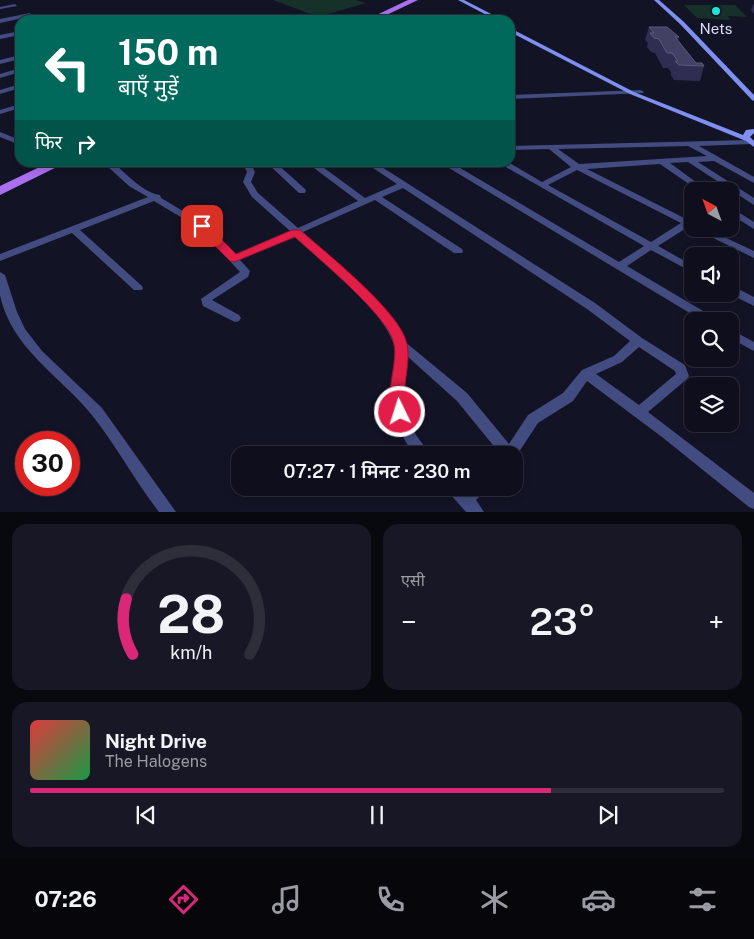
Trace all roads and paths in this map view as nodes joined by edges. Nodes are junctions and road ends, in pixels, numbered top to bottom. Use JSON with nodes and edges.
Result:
{"nodes":[{"id":1,"x":403,"y":0,"type":"edge"},
{"id":2,"x":414,"y":0,"type":"edge"},
{"id":3,"x":452,"y":0,"type":"edge"},
{"id":4,"x":460,"y":0,"type":"edge"},
{"id":5,"x":656,"y":0,"type":"edge"},
{"id":6,"x":664,"y":0,"type":"edge"},
{"id":7,"x":14,"y":5,"type":"dead end"},
{"id":8,"x":0,"y":8,"type":"edge"},
{"id":9,"x":372,"y":15,"type":"edge"},
{"id":10,"x":381,"y":15,"type":"edge"},
{"id":11,"x":481,"y":15,"type":"edge"},
{"id":12,"x":490,"y":15,"type":"edge"},
{"id":13,"x":15,"y":18,"type":"edge"},
{"id":14,"x":0,"y":21,"type":"edge"},
{"id":15,"x":515,"y":28,"type":"edge"},
{"id":16,"x":15,"y":33,"type":"edge"},
{"id":17,"x":515,"y":33,"type":"edge"},
{"id":18,"x":0,"y":37,"type":"edge"},
{"id":19,"x":15,"y":58,"type":"edge"},
{"id":20,"x":0,"y":62,"type":"edge"},
{"id":21,"x":15,"y":72,"type":"edge"},
{"id":22,"x":0,"y":76,"type":"edge"},
{"id":23,"x":15,"y":88,"type":"edge"},
{"id":24,"x":754,"y":89,"type":"edge"},
{"id":25,"x":0,"y":92,"type":"edge"},
{"id":26,"x":641,"y":92,"type":"junction"},
{"id":27,"x":632,"y":93,"type":"junction"},
{"id":28,"x":515,"y":97,"type":"edge"},
{"id":29,"x":652,"y":99,"type":"junction"},
{"id":30,"x":754,"y":99,"type":"edge"},
{"id":31,"x":15,"y":108,"type":"edge"},
{"id":32,"x":0,"y":112,"type":"edge"},
{"id":33,"x":754,"y":131,"type":"edge"},
{"id":34,"x":0,"y":134,"type":"edge"},
{"id":35,"x":15,"y":141,"type":"edge"},
{"id":36,"x":688,"y":142,"type":"junction"},
{"id":37,"x":750,"y":142,"type":"edge"},
{"id":38,"x":549,"y":146,"type":"junction"},
{"id":39,"x":515,"y":148,"type":"edge"},
{"id":40,"x":717,"y":158,"type":"junction"},
{"id":41,"x":690,"y":160,"type":"junction"},
{"id":42,"x":662,"y":162,"type":"junction"},
{"id":43,"x":47,"y":167,"type":"edge"},
{"id":44,"x":49,"y":167,"type":"edge"},
{"id":45,"x":113,"y":167,"type":"edge"},
{"id":46,"x":248,"y":167,"type":"edge"},
{"id":47,"x":276,"y":167,"type":"edge"},
{"id":48,"x":317,"y":167,"type":"edge"},
{"id":49,"x":376,"y":167,"type":"edge"},
{"id":50,"x":451,"y":167,"type":"edge"},
{"id":51,"x":510,"y":167,"type":"edge"},
{"id":52,"x":577,"y":167,"type":"junction"},
{"id":53,"x":754,"y":180,"type":"edge"},
{"id":54,"x":691,"y":182,"type":"edge"},
{"id":55,"x":403,"y":185,"type":"junction"},
{"id":56,"x":542,"y":185,"type":"junction"},
{"id":57,"x":0,"y":186,"type":"edge"},
{"id":58,"x":0,"y":191,"type":"edge"},
{"id":59,"x":302,"y":191,"type":"dead end"},
{"id":60,"x":157,"y":197,"type":"junction"},
{"id":61,"x":376,"y":198,"type":"junction"},
{"id":62,"x":365,"y":202,"type":"junction"},
{"id":63,"x":754,"y":202,"type":"edge"},
{"id":64,"x":739,"y":216,"type":"edge"},
{"id":65,"x":684,"y":221,"type":"edge"},
{"id":66,"x":754,"y":226,"type":"edge"},
{"id":67,"x":684,"y":227,"type":"edge"},
{"id":68,"x":74,"y":229,"type":"junction"},
{"id":69,"x":296,"y":232,"type":"junction"},
{"id":70,"x":719,"y":238,"type":"edge"},
{"id":71,"x":652,"y":246,"type":"junction"},
{"id":72,"x":458,"y":251,"type":"dead end"},
{"id":73,"x":754,"y":255,"type":"edge"},
{"id":74,"x":0,"y":258,"type":"edge"},
{"id":75,"x":234,"y":259,"type":"junction"},
{"id":76,"x":684,"y":264,"type":"edge"},
{"id":77,"x":619,"y":267,"type":"junction"},
{"id":78,"x":0,"y":275,"type":"edge"},
{"id":79,"x":138,"y":288,"type":"dead end"},
{"id":80,"x":739,"y":294,"type":"edge"},
{"id":81,"x":754,"y":302,"type":"edge"},
{"id":82,"x":696,"y":312,"type":"edge"},
{"id":83,"x":235,"y":318,"type":"dead end"},
{"id":84,"x":739,"y":338,"type":"edge"},
{"id":85,"x":638,"y":341,"type":"junction"},
{"id":86,"x":401,"y":344,"type":"junction"},
{"id":87,"x":754,"y":347,"type":"edge"},
{"id":88,"x":586,"y":373,"type":"junction"},
{"id":89,"x":639,"y":412,"type":"junction"},
{"id":90,"x":417,"y":446,"type":"edge"},
{"id":91,"x":502,"y":446,"type":"edge"},
{"id":92,"x":515,"y":446,"type":"edge"},
{"id":93,"x":462,"y":496,"type":"edge"},
{"id":94,"x":470,"y":496,"type":"edge"},
{"id":95,"x":466,"y":500,"type":"junction"},
{"id":96,"x":754,"y":502,"type":"edge"},
{"id":97,"x":169,"y":512,"type":"edge"},
{"id":98,"x":478,"y":512,"type":"edge"}],
"edges":[{"from":1,"to":9,"type":"main road"},
{"from":2,"to":10,"type":"main road"},
{"from":3,"to":11,"type":"street"},
{"from":4,"to":12,"type":"street"},
{"from":5,"to":30,"type":"street"},
{"from":6,"to":24,"type":"street"},
{"from":7,"to":8,"type":"street"},
{"from":13,"to":14,"type":"street"},
{"from":15,"to":26,"type":"street"},
{"from":16,"to":18,"type":"street"},
{"from":17,"to":27,"type":"street"},
{"from":19,"to":20,"type":"street"},
{"from":21,"to":22,"type":"street"},
{"from":23,"to":25,"type":"street"},
{"from":26,"to":27,"type":"street"},
{"from":26,"to":29,"type":"street"},
{"from":27,"to":28,"type":"street"},
{"from":27,"to":29,"type":"street"},
{"from":29,"to":37,"type":"street"},
{"from":31,"to":32,"type":"street"},
{"from":33,"to":37,"type":"street"},
{"from":34,"to":35,"type":"street"},
{"from":36,"to":37,"type":"street"},
{"from":36,"to":38,"type":"street"},
{"from":36,"to":40,"type":"street"},
{"from":38,"to":39,"type":"street"},
{"from":38,"to":52,"type":"street"},
{"from":40,"to":41,"type":"street"},
{"from":40,"to":53,"type":"street"},
{"from":41,"to":42,"type":"street"},
{"from":41,"to":63,"type":"street"},
{"from":42,"to":52,"type":"street"},
{"from":42,"to":54,"type":"street"},
{"from":43,"to":57,"type":"main road"},
{"from":44,"to":58,"type":"main road"},
{"from":45,"to":60,"type":"street"},
{"from":46,"to":69,"type":"street"},
{"from":47,"to":59,"type":"street"},
{"from":48,"to":62,"type":"street"},
{"from":49,"to":55,"type":"street"},
{"from":50,"to":77,"type":"street"},
{"from":51,"to":56,"type":"street"},
{"from":52,"to":56,"type":"street"},
{"from":52,"to":65,"type":"street"},
{"from":55,"to":61,"type":"street"},
{"from":55,"to":85,"type":"street"},
{"from":56,"to":71,"type":"street"},
{"from":60,"to":68,"type":"street"},
{"from":60,"to":75,"type":"street"},
{"from":61,"to":62,"type":"street"},
{"from":61,"to":72,"type":"street"},
{"from":62,"to":69,"type":"street"},
{"from":64,"to":66,"type":"street"},
{"from":67,"to":71,"type":"street"},
{"from":68,"to":74,"type":"street"},
{"from":68,"to":79,"type":"street"},
{"from":69,"to":75,"type":"street"},
{"from":69,"to":86,"type":"street"},
{"from":70,"to":73,"type":"street"},
{"from":71,"to":76,"type":"street"},
{"from":71,"to":77,"type":"street"},
{"from":75,"to":83,"type":"street"},
{"from":77,"to":82,"type":"street"},
{"from":78,"to":97,"type":"street"},
{"from":80,"to":81,"type":"street"},
{"from":84,"to":87,"type":"street"},
{"from":85,"to":88,"type":"street"},
{"from":85,"to":89,"type":"street"},
{"from":86,"to":90,"type":"street"},
{"from":86,"to":91,"type":"street"},
{"from":88,"to":89,"type":"street"},
{"from":88,"to":92,"type":"street"},
{"from":89,"to":96,"type":"street"},
{"from":93,"to":95,"type":"street"},
{"from":94,"to":95,"type":"street"},
{"from":95,"to":98,"type":"street"}]}
